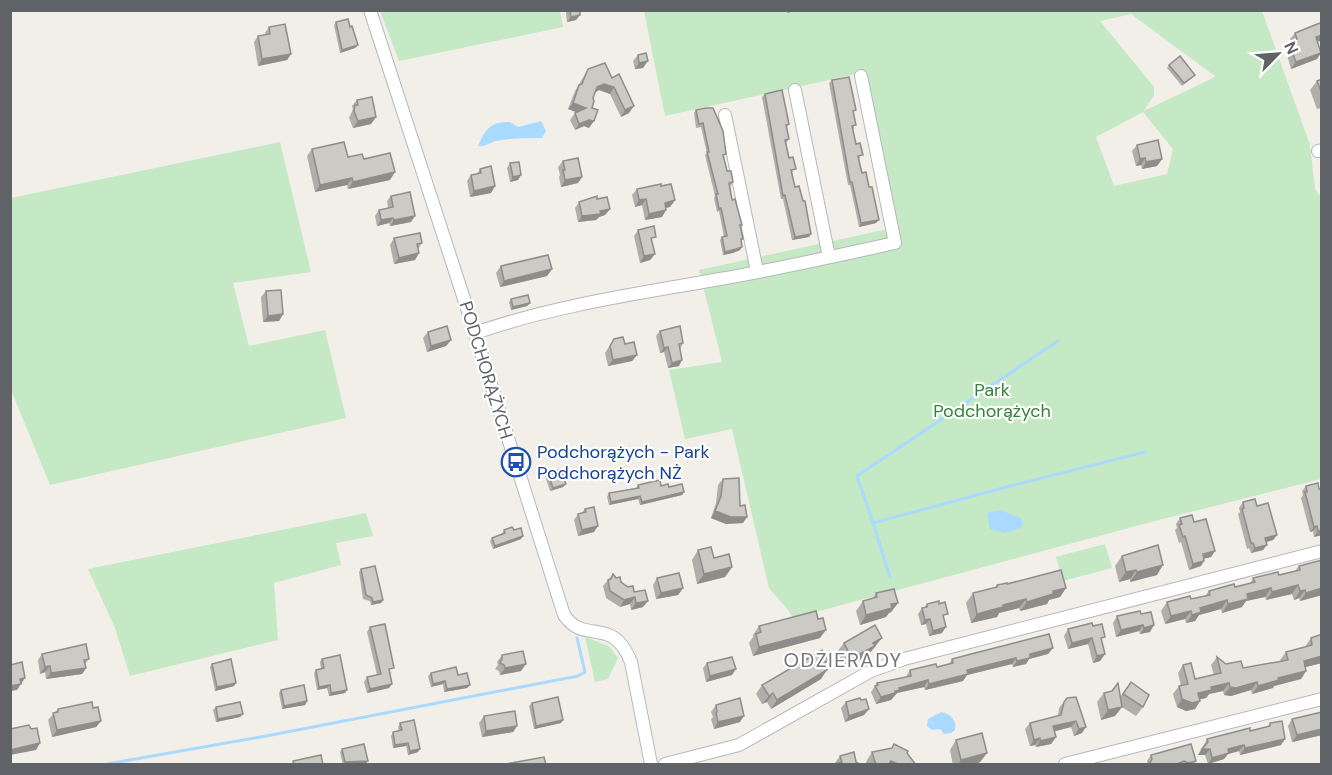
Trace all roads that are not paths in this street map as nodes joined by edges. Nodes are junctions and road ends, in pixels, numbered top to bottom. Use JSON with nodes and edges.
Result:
{"nodes":[{"id":1,"x":370,"y":10,"type":"edge"},
{"id":2,"x":861,"y":76,"type":"dead end"},
{"id":3,"x":795,"y":90,"type":"dead end"},
{"id":4,"x":725,"y":115,"type":"dead end"},
{"id":5,"x":829,"y":257,"type":"junction"},
{"id":6,"x":757,"y":271,"type":"junction"},
{"id":7,"x":475,"y":333,"type":"junction"},
{"id":8,"x":1322,"y":551,"type":"edge"},
{"id":9,"x":1322,"y":699,"type":"edge"},
{"id":10,"x":651,"y":765,"type":"edge"},
{"id":11,"x":665,"y":765,"type":"edge"},
{"id":12,"x":1065,"y":765,"type":"edge"}],
"edges":[{"from":1,"to":7,"type":"street","name":"PODCHORĄŻYCH"},
{"from":2,"to":5,"type":"street"},
{"from":3,"to":5,"type":"street"},
{"from":4,"to":6,"type":"street"},
{"from":5,"to":6,"type":"street"},
{"from":6,"to":7,"type":"street"},
{"from":7,"to":10,"type":"street","name":"PODCHORĄŻYCH"},
{"from":8,"to":11,"type":"street"},
{"from":9,"to":12,"type":"street"}]}
